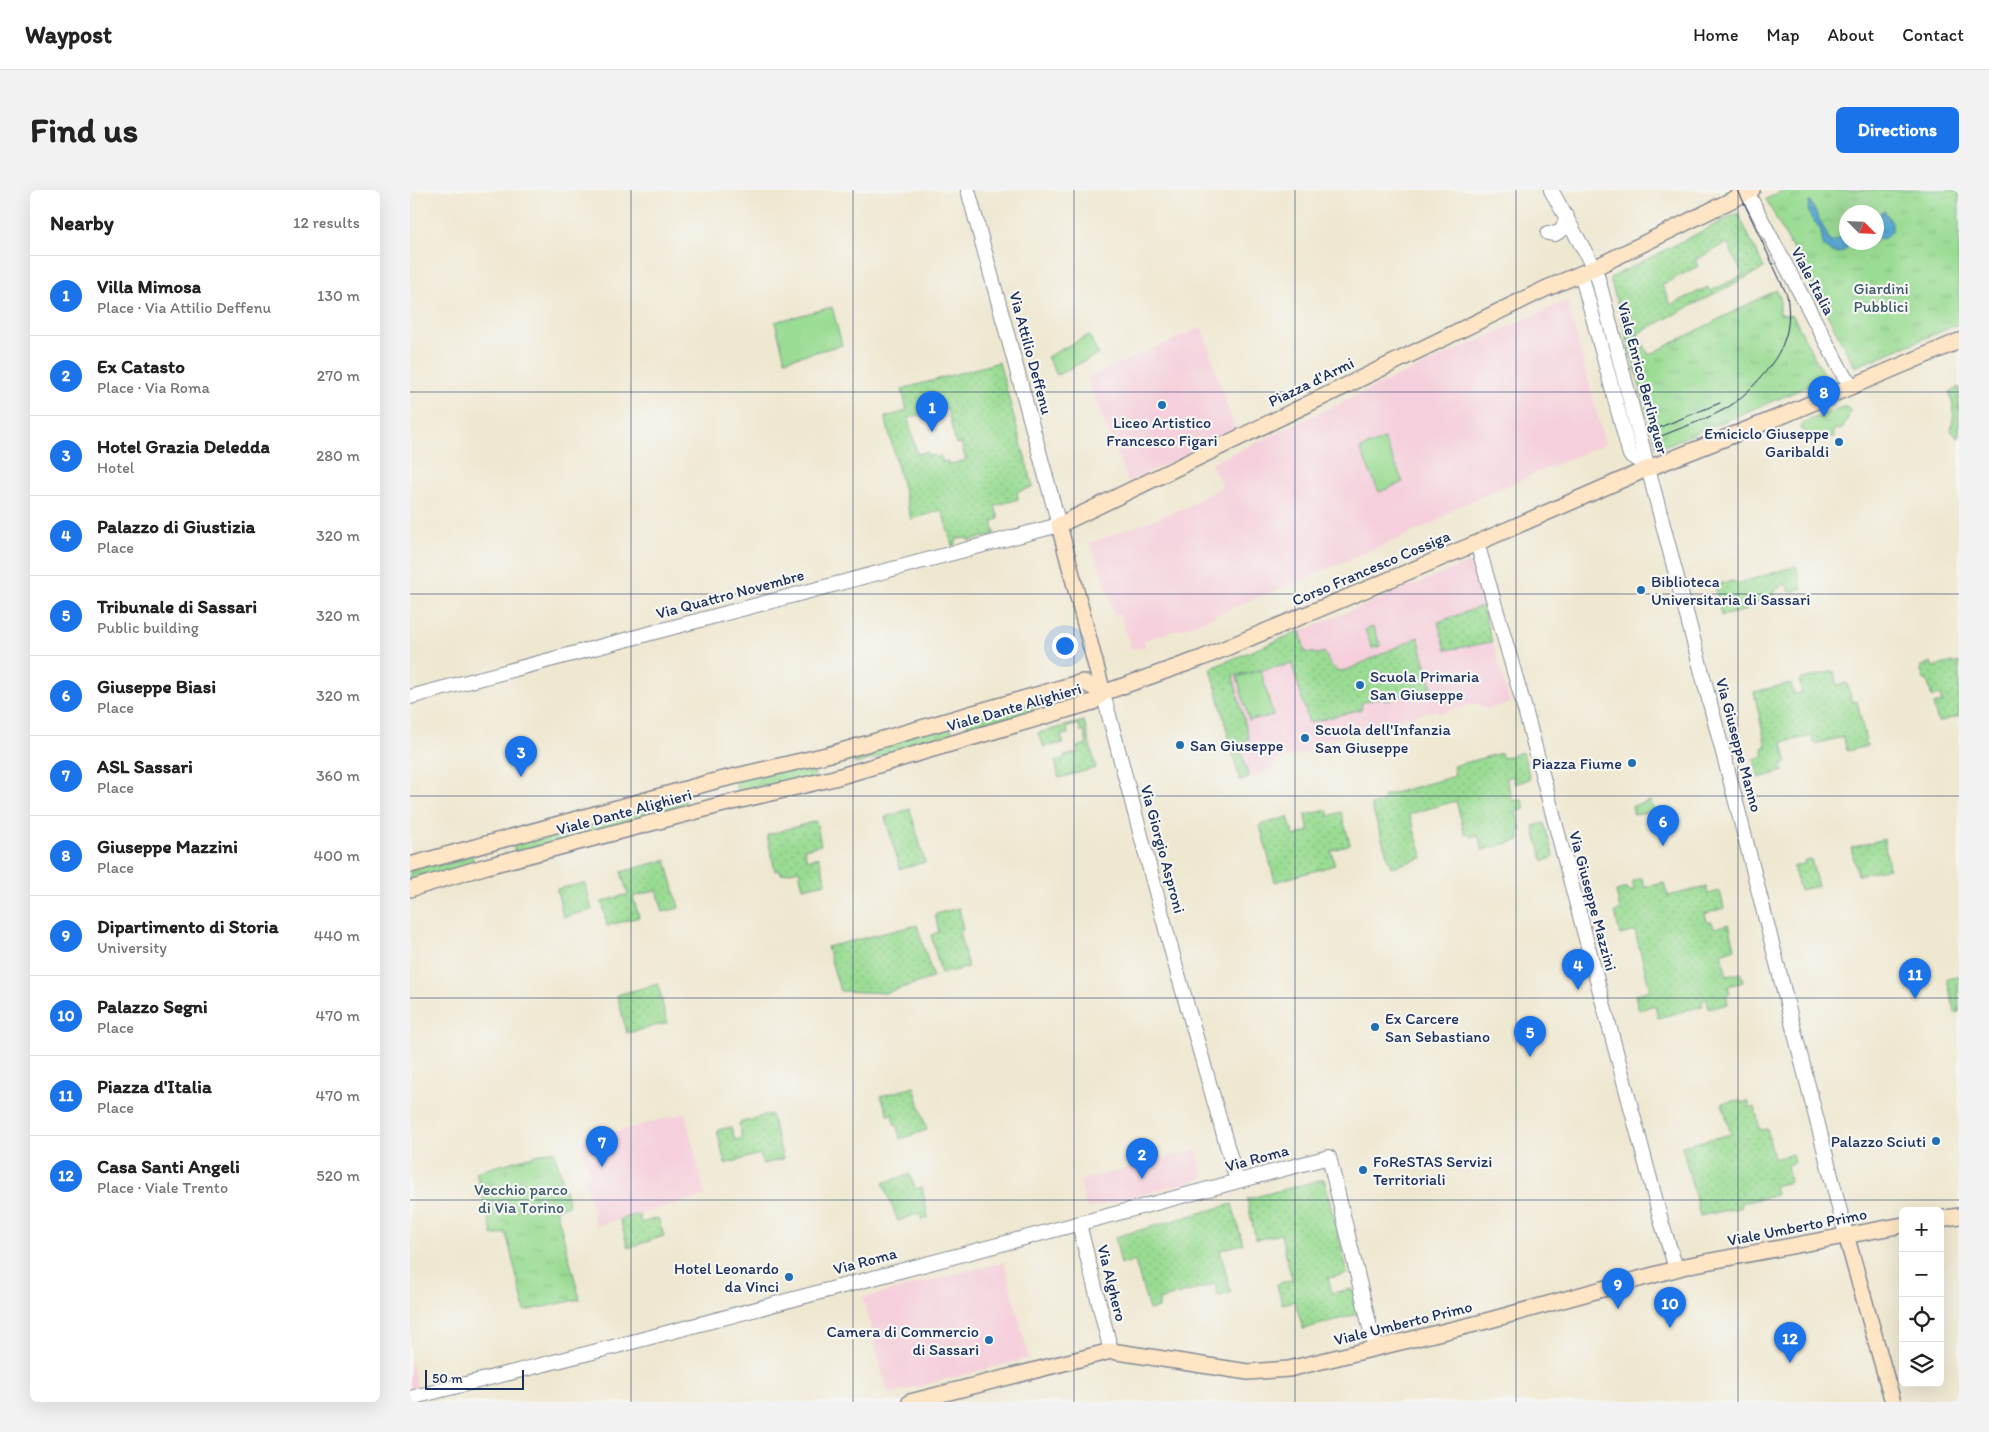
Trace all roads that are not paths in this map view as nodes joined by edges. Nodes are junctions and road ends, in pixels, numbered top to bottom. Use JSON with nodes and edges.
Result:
{"nodes":[{"id":1,"x":968,"y":190,"type":"edge"},
{"id":2,"x":1551,"y":190,"type":"edge"},
{"id":3,"x":1748,"y":191,"type":"edge"},
{"id":4,"x":1567,"y":217,"type":"junction"},
{"id":5,"x":1548,"y":233,"type":"dead end"},
{"id":6,"x":1588,"y":270,"type":"junction"},
{"id":7,"x":1959,"y":341,"type":"edge"},
{"id":8,"x":1854,"y":386,"type":"junction"},
{"id":9,"x":1649,"y":468,"type":"junction"},
{"id":10,"x":1058,"y":525,"type":"junction"},
{"id":11,"x":1477,"y":543,"type":"junction"},
{"id":12,"x":1103,"y":693,"type":"junction"},
{"id":13,"x":410,"y":697,"type":"edge"},
{"id":14,"x":410,"y":865,"type":"edge"},
{"id":15,"x":410,"y":889,"type":"edge"},
{"id":16,"x":1238,"y":1182,"type":"junction"},
{"id":17,"x":1959,"y":1216,"type":"edge"},
{"id":18,"x":1944,"y":1218,"type":"edge"},
{"id":19,"x":1079,"y":1224,"type":"junction"},
{"id":20,"x":1899,"y":1226,"type":"edge"},
{"id":21,"x":1846,"y":1235,"type":"junction"},
{"id":22,"x":1676,"y":1268,"type":"junction"},
{"id":23,"x":1375,"y":1348,"type":"junction"},
{"id":24,"x":1111,"y":1350,"type":"junction"},
{"id":25,"x":410,"y":1398,"type":"edge"},
{"id":26,"x":910,"y":1402,"type":"edge"},
{"id":27,"x":1893,"y":1402,"type":"edge"}],
"edges":[{"from":1,"to":10,"type":"street","name":"Via Attilio Deffenu"},
{"from":2,"to":4,"type":"street","name":"Viale Enrico Berlinguer"},
{"from":3,"to":6,"type":"main road","name":"Piazza d'Armi"},
{"from":3,"to":8,"type":"street","name":"Viale Italia"},
{"from":4,"to":5,"type":"street"},
{"from":4,"to":6,"type":"street","name":"Viale Enrico Berlinguer"},
{"from":6,"to":9,"type":"street","name":"Viale Enrico Berlinguer"},
{"from":6,"to":10,"type":"main road","name":"Piazza d'Armi"},
{"from":7,"to":8,"type":"main road","name":"Corso Francesco Cossiga"},
{"from":8,"to":9,"type":"main road","name":"Corso Francesco Cossiga"},
{"from":9,"to":11,"type":"main road","name":"Corso Francesco Cossiga"},
{"from":9,"to":21,"type":"street","name":"Via Giuseppe Manno"},
{"from":10,"to":12,"type":"main road","name":"Via Giorgio Asproni"},
{"from":10,"to":13,"type":"street","name":"Via Quattro Novembre"},
{"from":11,"to":12,"type":"main road","name":"Corso Francesco Cossiga"},
{"from":11,"to":22,"type":"street","name":"Via Giuseppe Mazzini"},
{"from":12,"to":14,"type":"main road","name":"Viale Dante Alighieri"},
{"from":12,"to":15,"type":"main road","name":"Viale Dante Alighieri"},
{"from":12,"to":16,"type":"street","name":"Via Giorgio Asproni"},
{"from":16,"to":19,"type":"street","name":"Via Roma"},
{"from":16,"to":23,"type":"street","name":"Via Roma"},
{"from":17,"to":18,"type":"main road"},
{"from":19,"to":24,"type":"street","name":"Via Alghero"},
{"from":19,"to":25,"type":"street","name":"Via Roma"},
{"from":20,"to":21,"type":"main road","name":"Viale Umberto Primo"},
{"from":21,"to":22,"type":"main road","name":"Viale Umberto Primo"},
{"from":21,"to":27,"type":"main road"},
{"from":22,"to":23,"type":"main road","name":"Viale Umberto Primo"},
{"from":23,"to":24,"type":"main road","name":"Viale Umberto Primo"},
{"from":24,"to":26,"type":"main road","name":"Viale Umberto Primo"}]}
